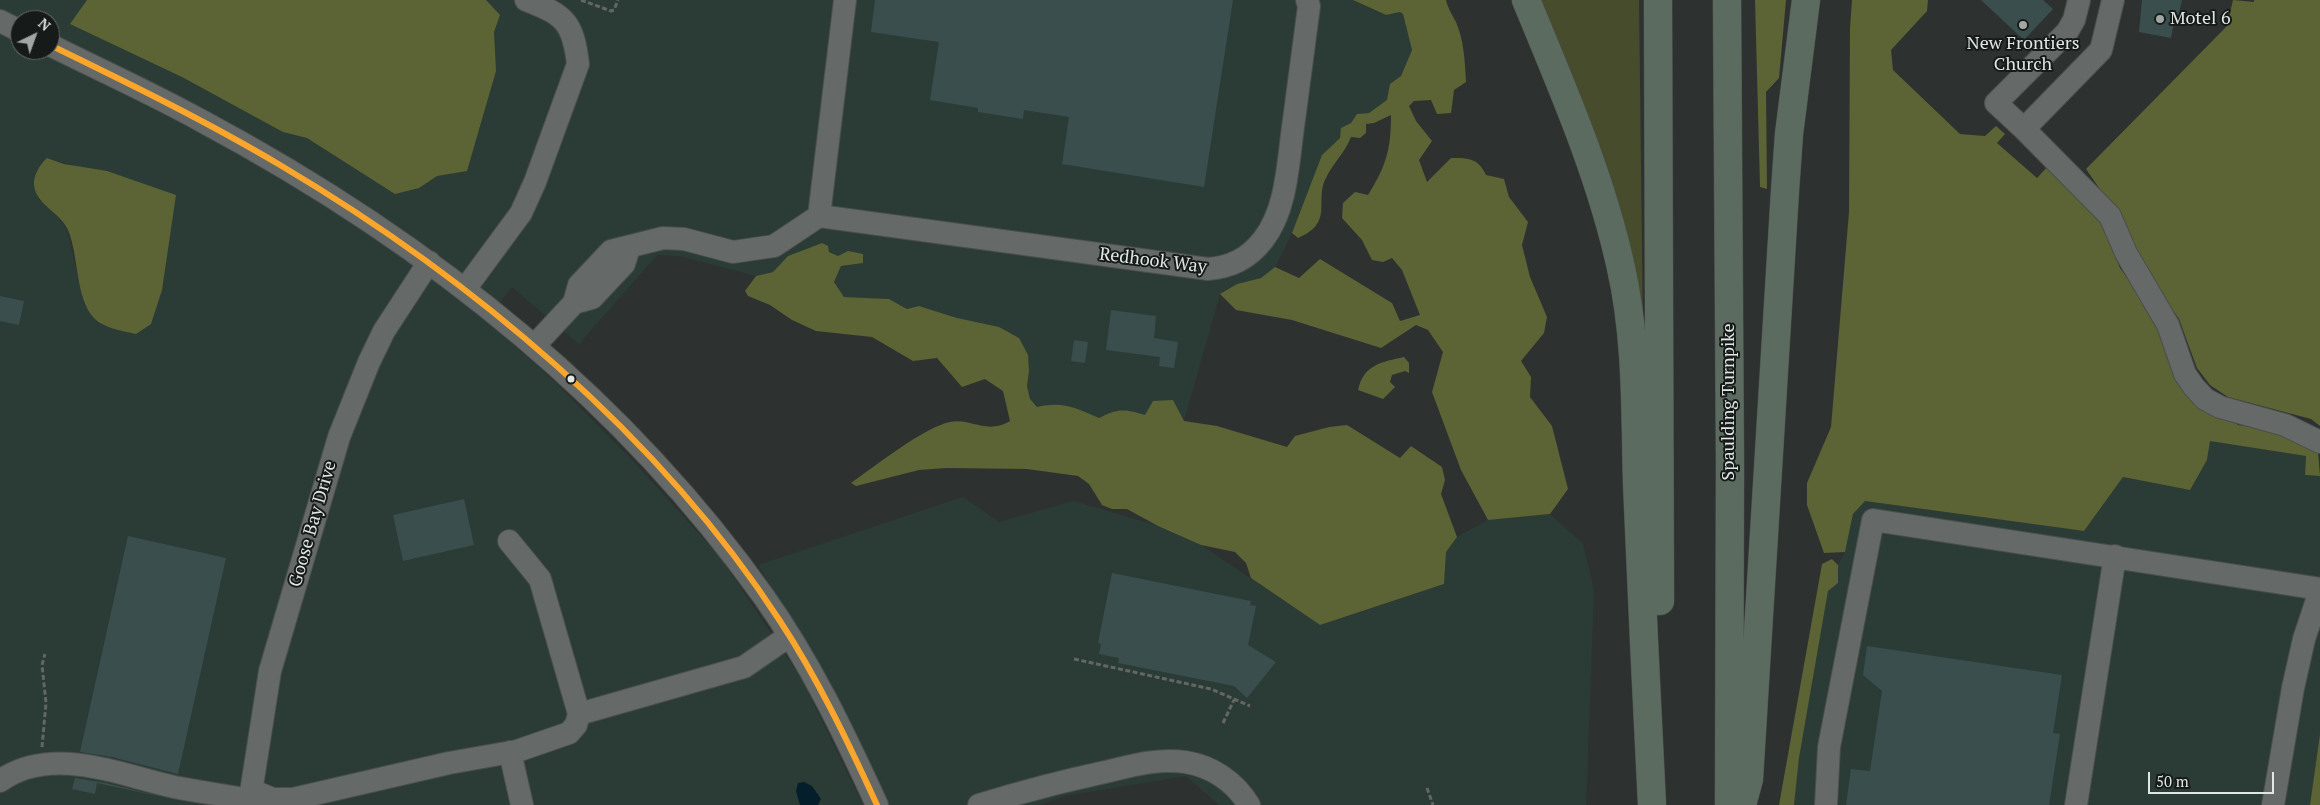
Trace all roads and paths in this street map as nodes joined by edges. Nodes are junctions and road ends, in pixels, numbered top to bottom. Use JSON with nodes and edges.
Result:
{"nodes":[{"id":1,"x":526,"y":0,"type":"edge"},
{"id":2,"x":581,"y":0,"type":"edge"},
{"id":3,"x":618,"y":0,"type":"edge"},
{"id":4,"x":844,"y":0,"type":"edge"},
{"id":5,"x":1307,"y":0,"type":"edge"},
{"id":6,"x":1526,"y":0,"type":"edge"},
{"id":7,"x":1658,"y":0,"type":"edge"},
{"id":8,"x":1726,"y":0,"type":"edge"},
{"id":9,"x":1806,"y":0,"type":"edge"},
{"id":10,"x":2079,"y":0,"type":"edge"},
{"id":11,"x":2113,"y":0,"type":"edge"},
{"id":12,"x":60,"y":50,"type":"edge"},
{"id":13,"x":2024,"y":129,"type":"junction"},
{"id":14,"x":819,"y":216,"type":"junction"},
{"id":15,"x":429,"y":262,"type":"junction"},
{"id":16,"x":465,"y":289,"type":"junction"},
{"id":17,"x":534,"y":346,"type":"junction"},
{"id":18,"x":2320,"y":442,"type":"edge"},
{"id":19,"x":509,"y":541,"type":"dead end"},
{"id":20,"x":2115,"y":556,"type":"junction"},
{"id":21,"x":2320,"y":590,"type":"edge"},
{"id":22,"x":789,"y":636,"type":"junction"},
{"id":23,"x":45,"y":654,"type":"dead end"},
{"id":24,"x":1074,"y":659,"type":"dead end"},
{"id":25,"x":1234,"y":700,"type":"junction"},
{"id":26,"x":1250,"y":706,"type":"dead end"},
{"id":27,"x":579,"y":714,"type":"junction"},
{"id":28,"x":1223,"y":723,"type":"dead end"},
{"id":29,"x":41,"y":752,"type":"dead end"},
{"id":30,"x":510,"y":752,"type":"junction"},
{"id":31,"x":0,"y":781,"type":"edge"},
{"id":32,"x":1427,"y":788,"type":"dead end"},
{"id":33,"x":250,"y":798,"type":"edge"},
{"id":34,"x":522,"y":805,"type":"edge"},
{"id":35,"x":877,"y":805,"type":"edge"},
{"id":36,"x":979,"y":805,"type":"edge"},
{"id":37,"x":1249,"y":805,"type":"edge"},
{"id":38,"x":1433,"y":805,"type":"edge"},
{"id":39,"x":1652,"y":805,"type":"edge"},
{"id":40,"x":1660,"y":805,"type":"edge"},
{"id":41,"x":1729,"y":805,"type":"edge"},
{"id":42,"x":1742,"y":805,"type":"edge"},
{"id":43,"x":1826,"y":805,"type":"edge"},
{"id":44,"x":2076,"y":805,"type":"edge"},
{"id":45,"x":2273,"y":805,"type":"edge"}],
"edges":[{"from":1,"to":16,"type":"street"},
{"from":2,"to":3,"type":"path"},
{"from":4,"to":14,"type":"street"},
{"from":5,"to":14,"type":"street","name":"Redhook Way"},
{"from":6,"to":39,"type":"highway"},
{"from":7,"to":40,"type":"highway"},
{"from":8,"to":41,"type":"highway","name":"Spaulding Turnpike"},
{"from":9,"to":42,"type":"highway"},
{"from":10,"to":13,"type":"street"},
{"from":11,"to":13,"type":"street"},
{"from":12,"to":15,"type":"street"},
{"from":13,"to":18,"type":"street"},
{"from":14,"to":17,"type":"street"},
{"from":15,"to":16,"type":"street"},
{"from":15,"to":33,"type":"street","name":"Goose Bay Drive"},
{"from":16,"to":17,"type":"street"},
{"from":17,"to":22,"type":"street"},
{"from":19,"to":27,"type":"street"},
{"from":20,"to":21,"type":"street"},
{"from":20,"to":43,"type":"street"},
{"from":20,"to":44,"type":"street"},
{"from":21,"to":45,"type":"street"},
{"from":22,"to":27,"type":"street"},
{"from":22,"to":35,"type":"street"},
{"from":23,"to":29,"type":"path"},
{"from":24,"to":25,"type":"path"},
{"from":25,"to":26,"type":"path"},
{"from":25,"to":28,"type":"path"},
{"from":27,"to":30,"type":"street"},
{"from":30,"to":33,"type":"street"},
{"from":30,"to":34,"type":"street"},
{"from":31,"to":33,"type":"street"},
{"from":32,"to":38,"type":"path"},
{"from":36,"to":37,"type":"street"}]}
